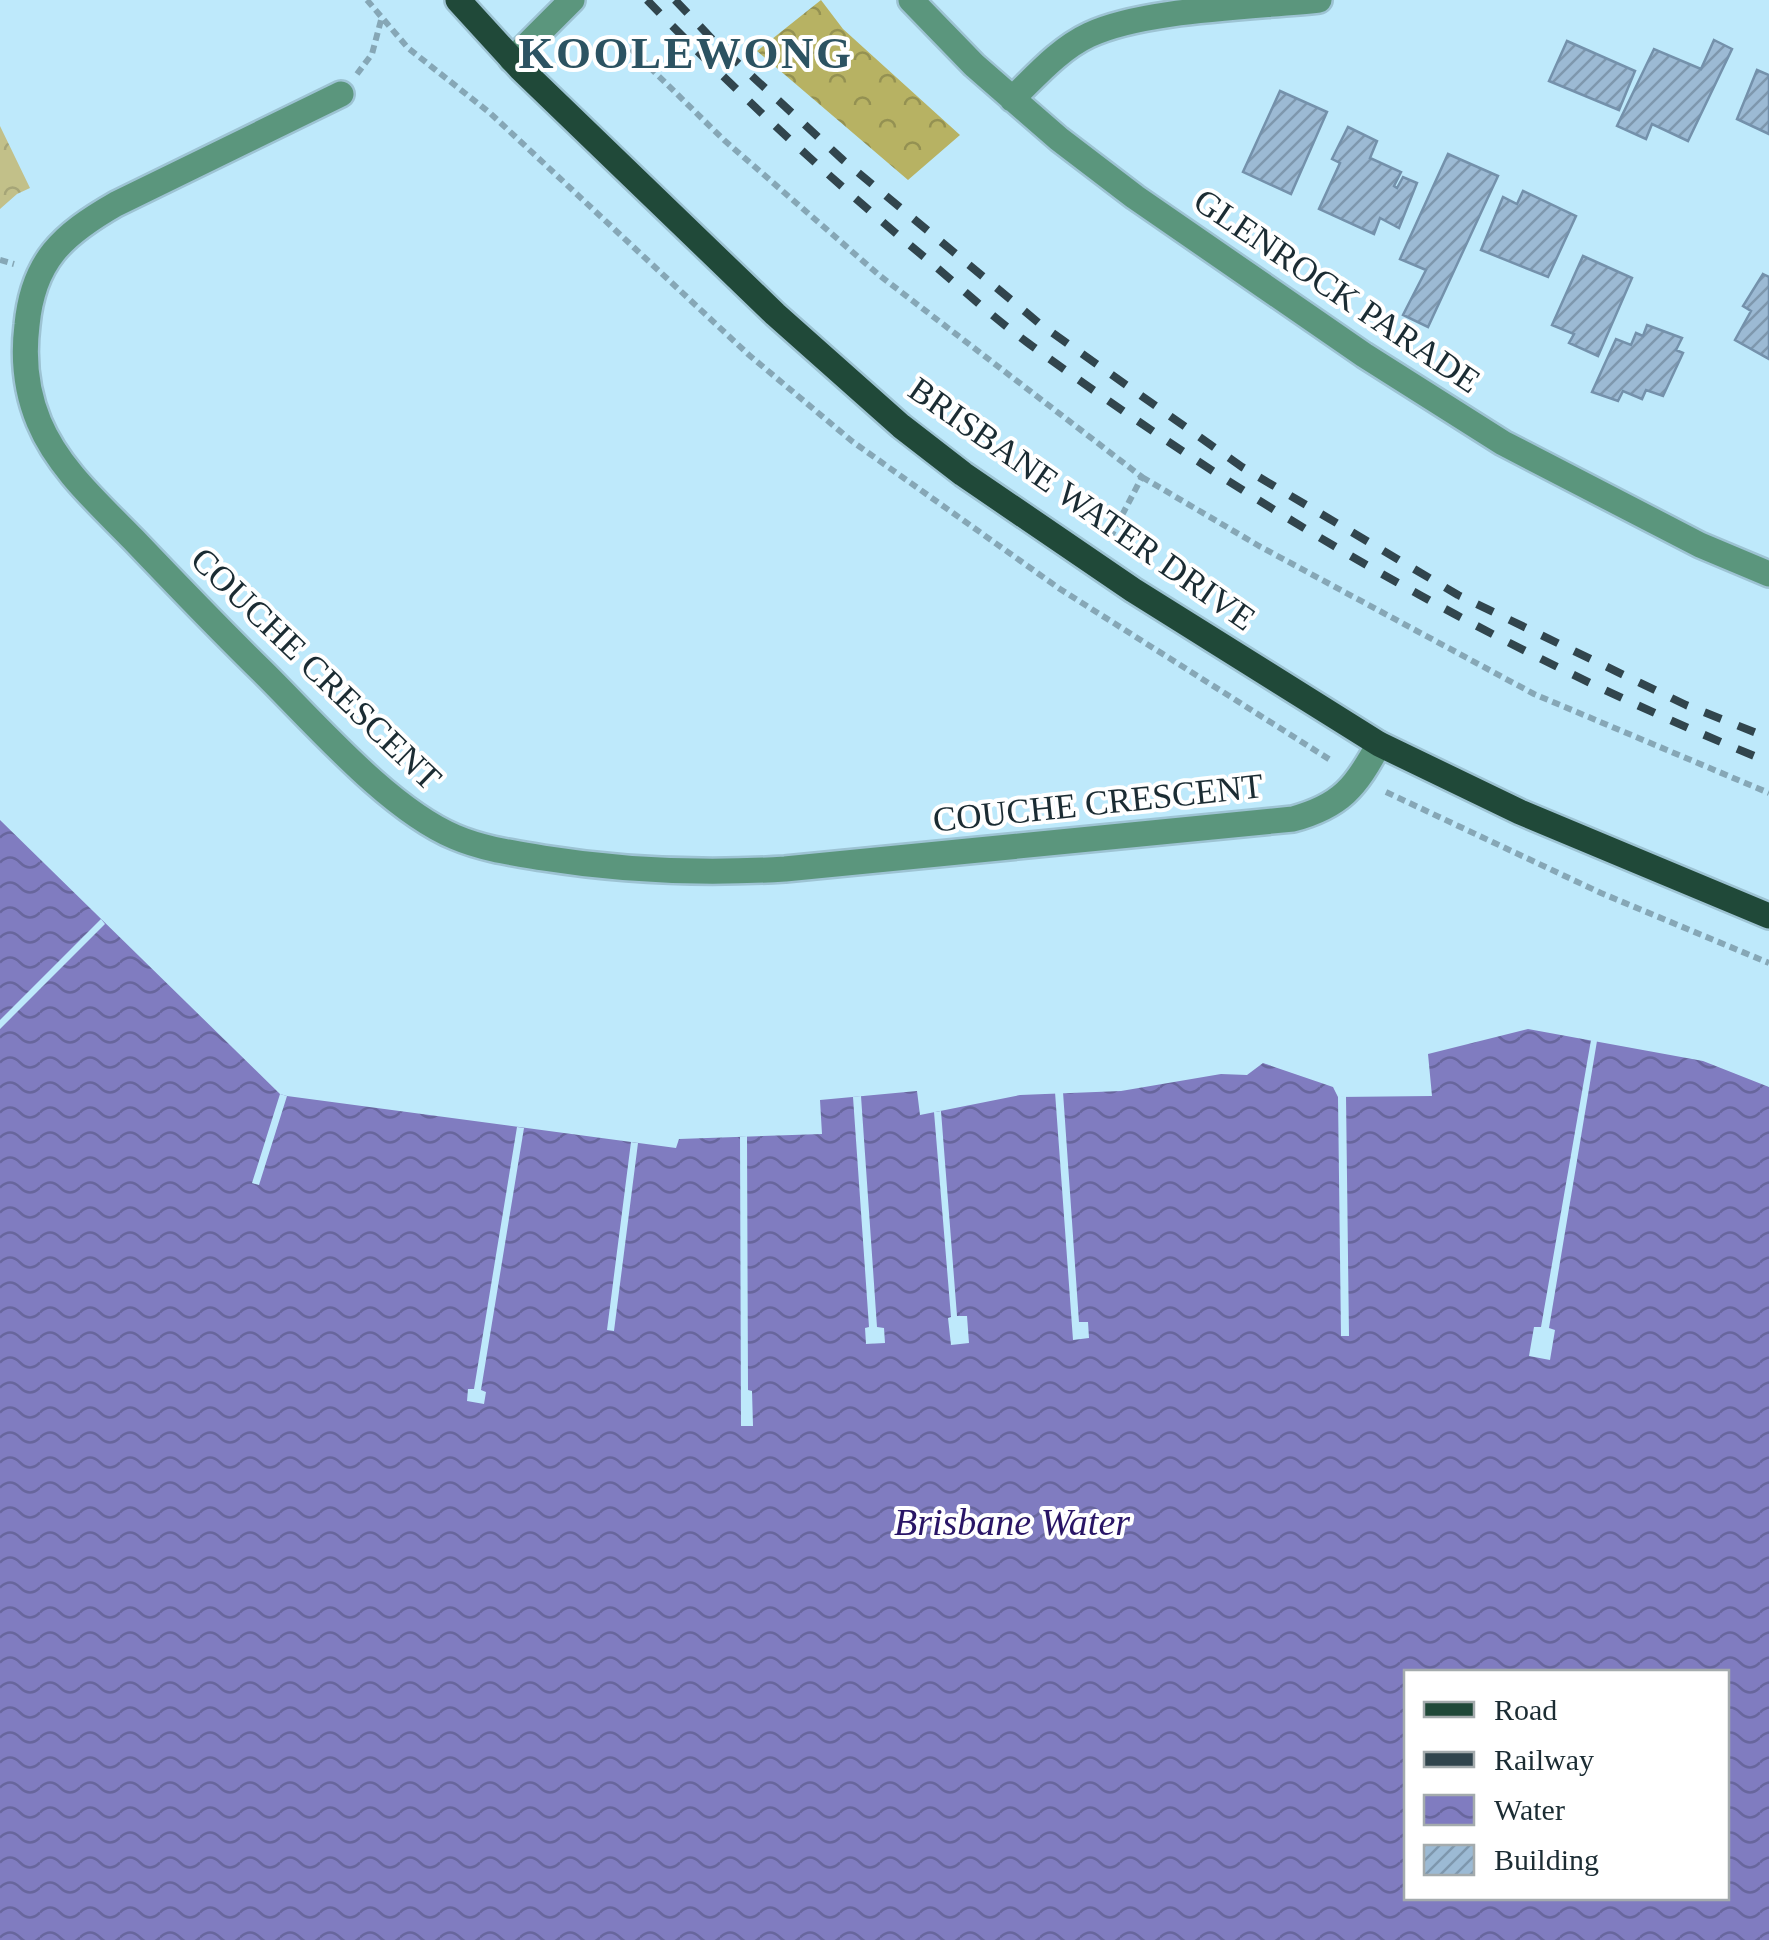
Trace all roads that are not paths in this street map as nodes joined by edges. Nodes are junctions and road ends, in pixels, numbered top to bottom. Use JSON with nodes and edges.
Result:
{"nodes":[{"id":1,"x":458,"y":0,"type":"edge"},
{"id":2,"x":572,"y":0,"type":"edge"},
{"id":3,"x":911,"y":0,"type":"edge"},
{"id":4,"x":1319,"y":0,"type":"edge"},
{"id":5,"x":512,"y":60,"type":"junction"},
{"id":6,"x":341,"y":94,"type":"road end"},
{"id":7,"x":1012,"y":100,"type":"junction"},
{"id":8,"x":1769,"y":574,"type":"edge"},
{"id":9,"x":1379,"y":744,"type":"junction"},
{"id":10,"x":1769,"y":916,"type":"edge"}],
"edges":[{"from":1,"to":5,"type":"main road","name":"BRISBANE WATER DRIVE"},
{"from":2,"to":5,"type":"street"},
{"from":3,"to":7,"type":"street","name":"GLENROCK PARADE"},
{"from":4,"to":7,"type":"street"},
{"from":5,"to":9,"type":"main road","name":"BRISBANE WATER DRIVE"},
{"from":6,"to":9,"type":"street","name":"COUCHE CRESCENT"},
{"from":7,"to":8,"type":"street","name":"GLENROCK PARADE"},
{"from":9,"to":10,"type":"main road","name":"BRISBANE WATER DRIVE"}]}
